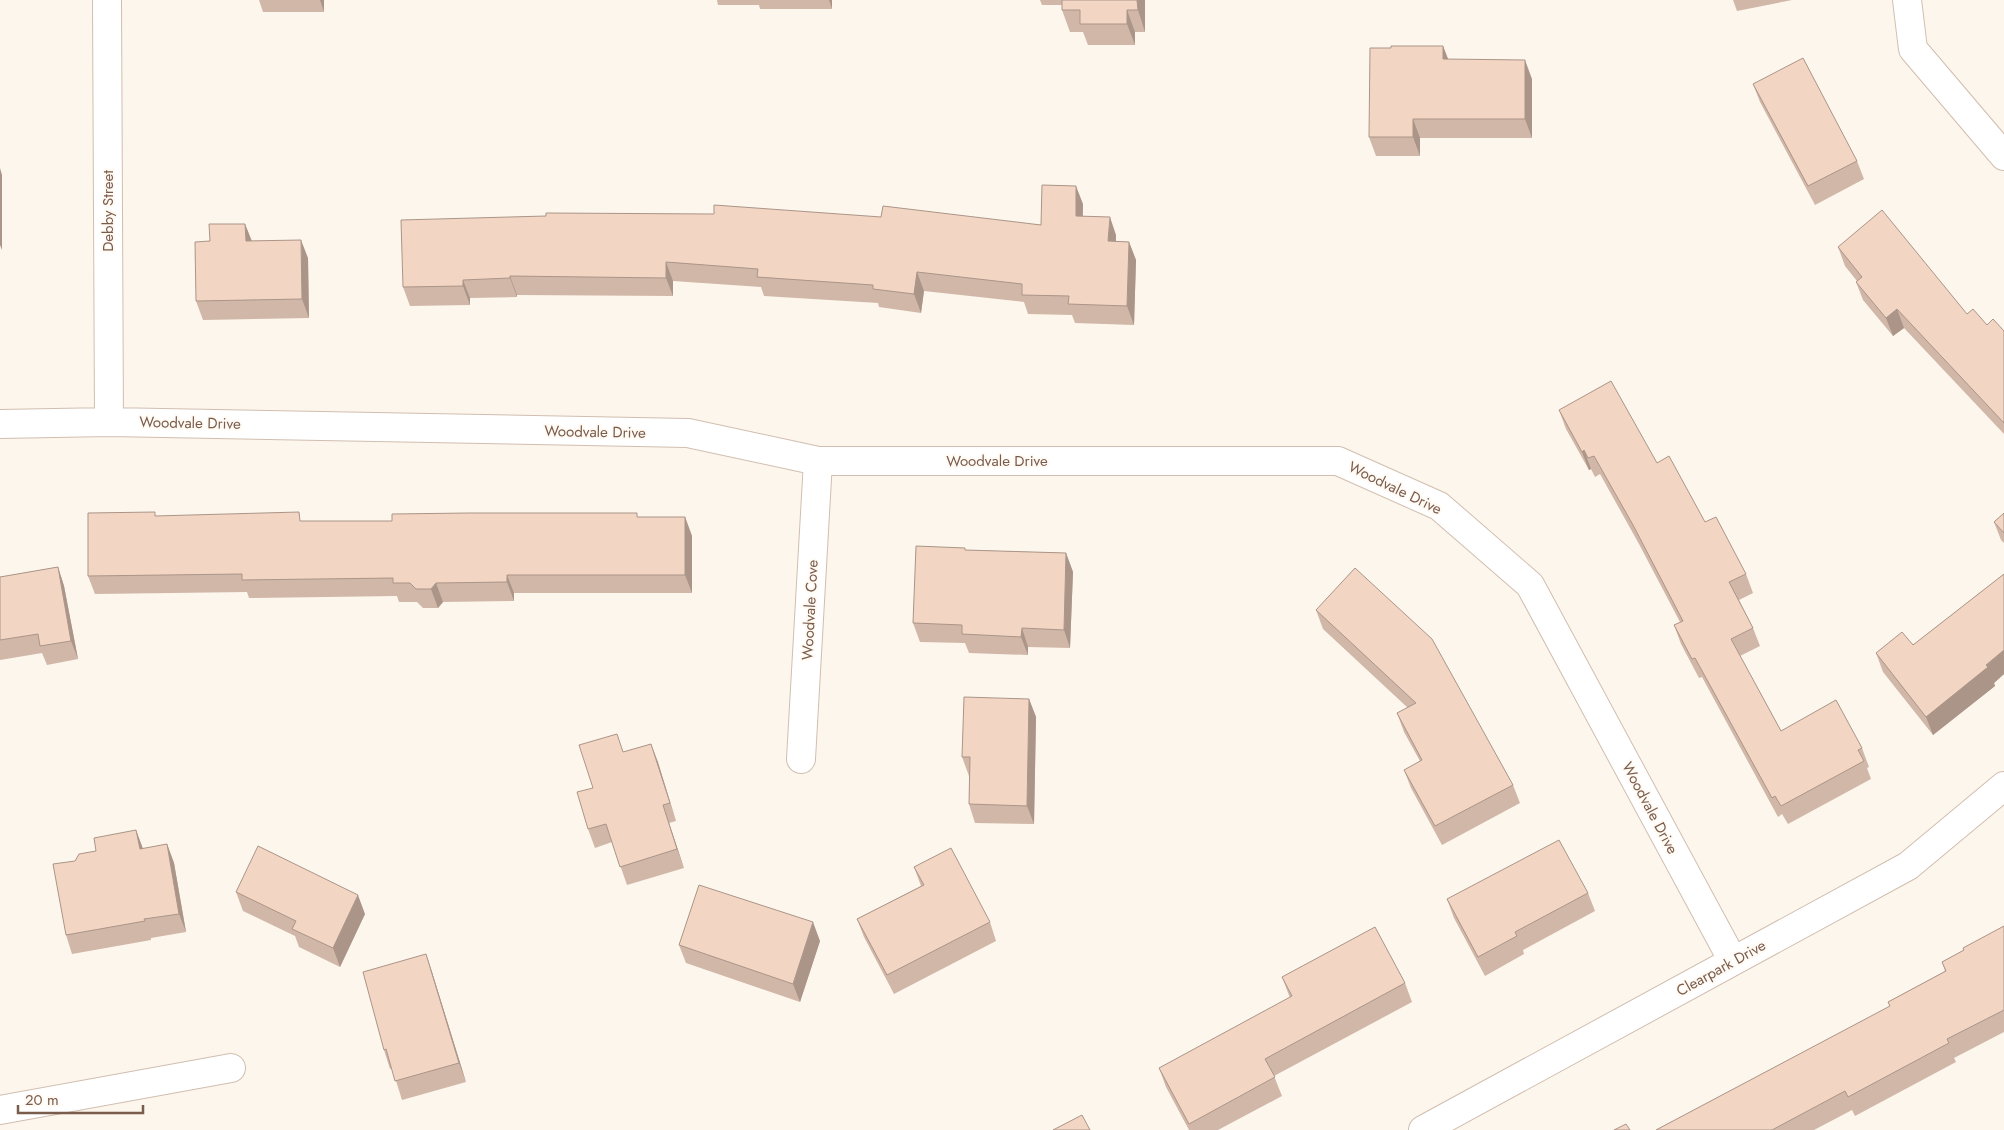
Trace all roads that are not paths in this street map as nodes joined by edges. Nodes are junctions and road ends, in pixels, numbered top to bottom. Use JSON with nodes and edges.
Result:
{"nodes":[{"id":1,"x":107,"y":0,"type":"edge"},
{"id":2,"x":1907,"y":0,"type":"edge"},
{"id":3,"x":2004,"y":156,"type":"edge"},
{"id":4,"x":109,"y":422,"type":"junction"},
{"id":5,"x":0,"y":424,"type":"edge"},
{"id":6,"x":818,"y":461,"type":"junction"},
{"id":7,"x":801,"y":759,"type":"dead end"},
{"id":8,"x":2004,"y":786,"type":"edge"},
{"id":9,"x":1733,"y":961,"type":"junction"},
{"id":10,"x":231,"y":1068,"type":"dead end"},
{"id":11,"x":0,"y":1110,"type":"edge"},
{"id":12,"x":1423,"y":1130,"type":"edge"}],
"edges":[{"from":1,"to":4,"type":"street","name":"Debby Street"},
{"from":2,"to":3,"type":"street"},
{"from":4,"to":5,"type":"street","name":"Woodvale Drive"},
{"from":4,"to":6,"type":"street","name":"Woodvale Drive"},
{"from":6,"to":7,"type":"street","name":"Woodvale Cove"},
{"from":6,"to":9,"type":"street","name":"Woodvale Drive"},
{"from":8,"to":9,"type":"street","name":"Clearpark Drive"},
{"from":9,"to":12,"type":"street","name":"Clearpark Drive"},
{"from":10,"to":11,"type":"street"}]}
